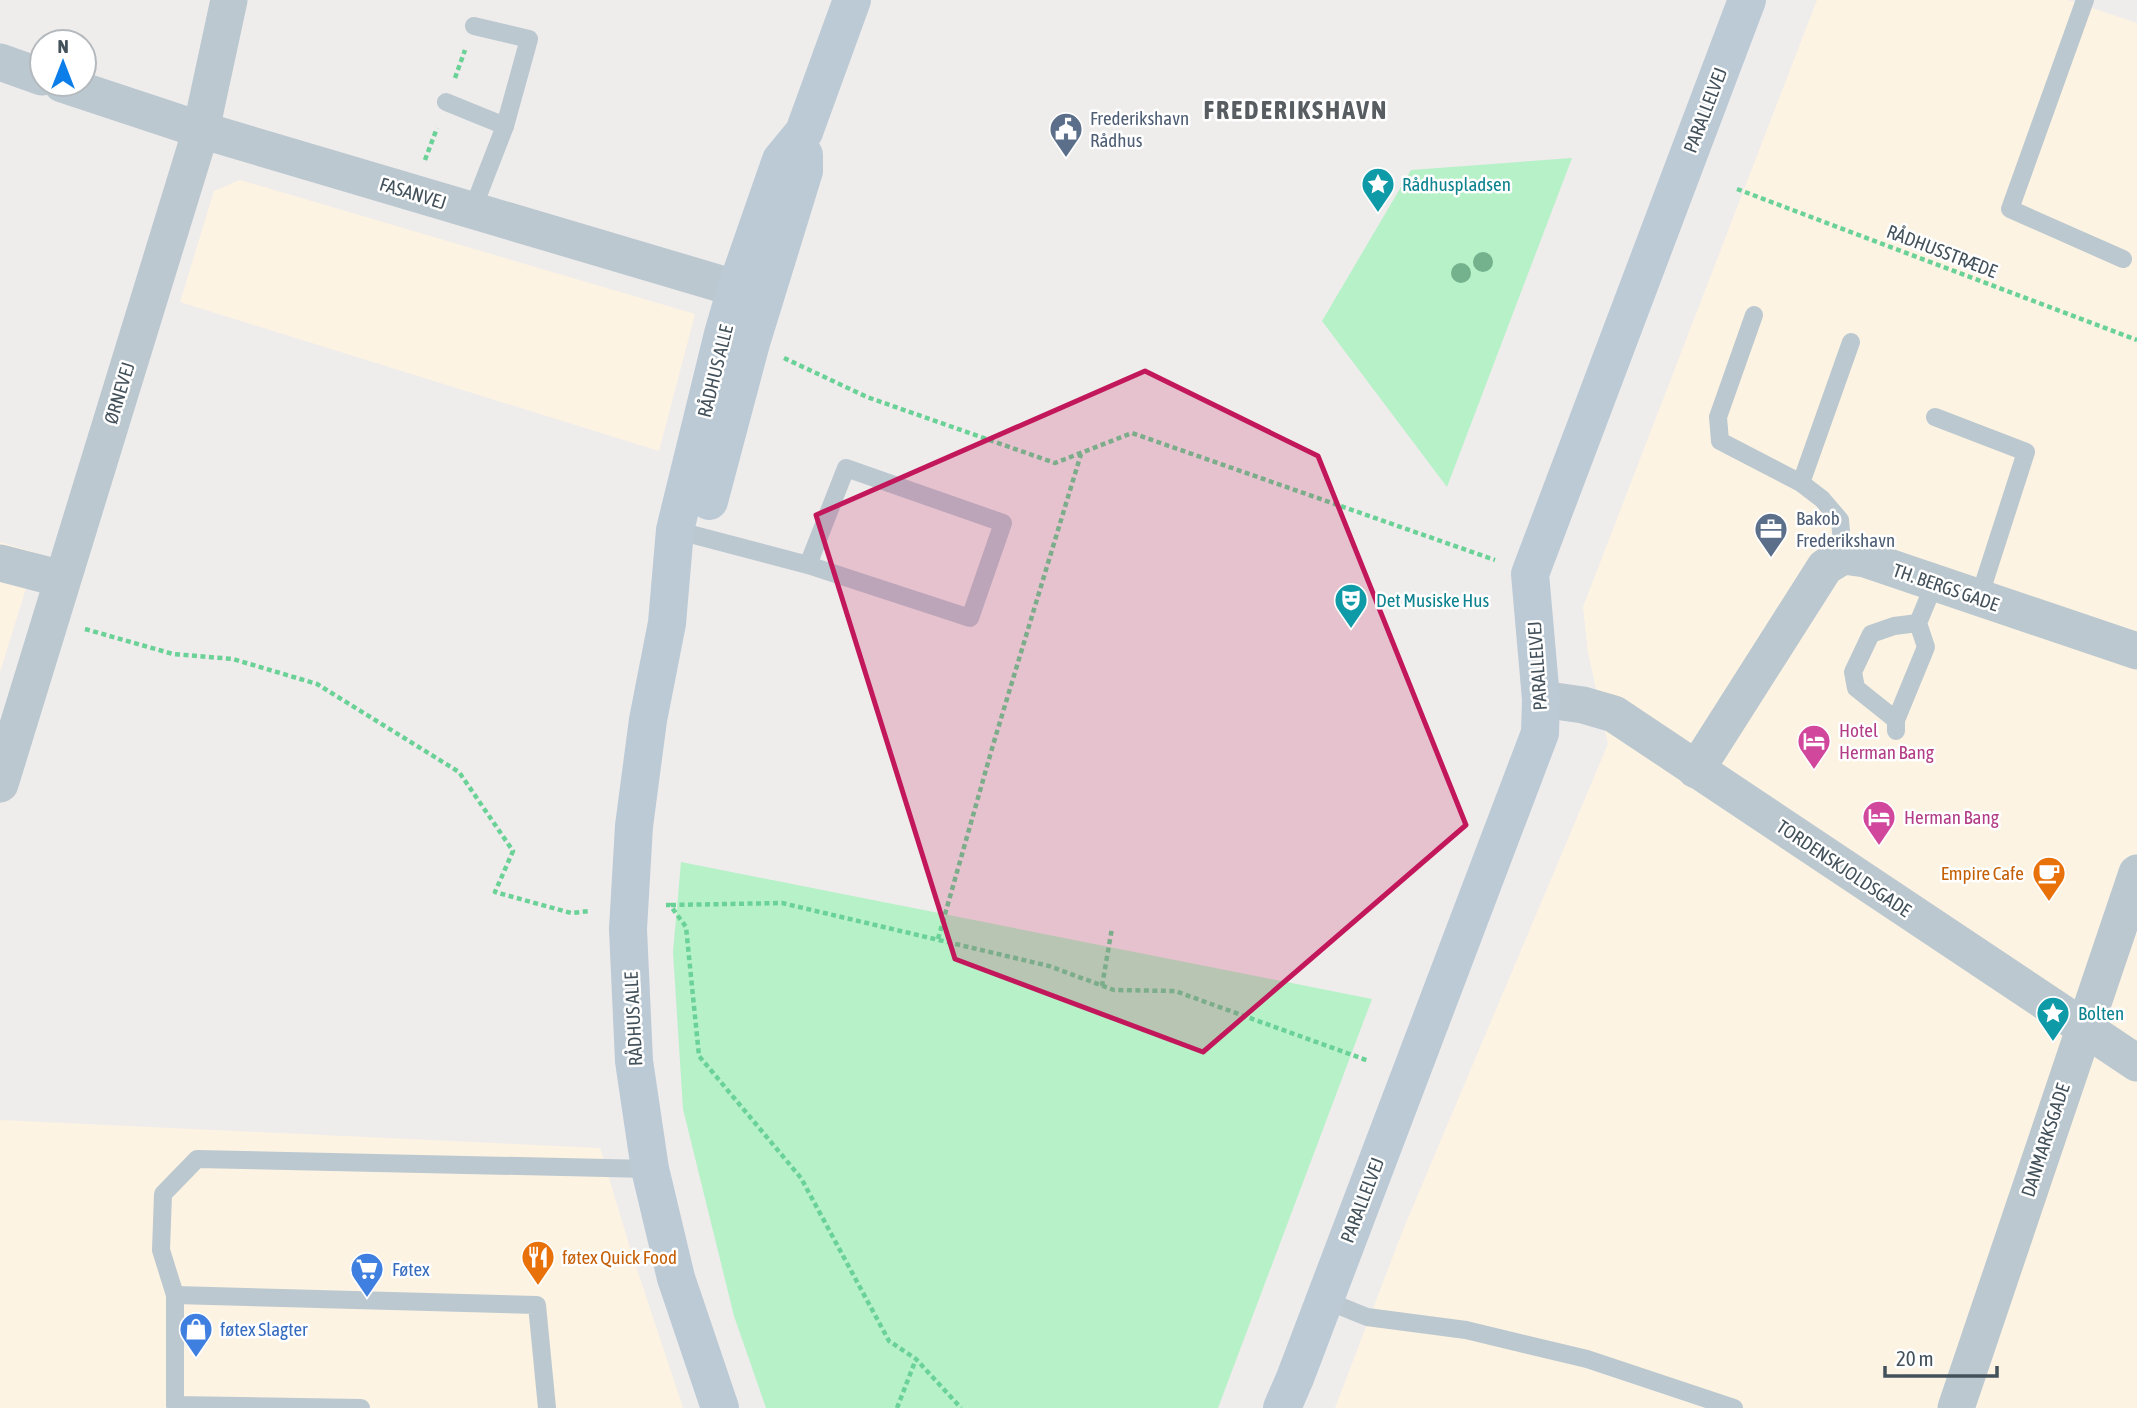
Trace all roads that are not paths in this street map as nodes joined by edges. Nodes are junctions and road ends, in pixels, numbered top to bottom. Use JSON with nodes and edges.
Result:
{"nodes":[{"id":1,"x":229,"y":0,"type":"edge"},
{"id":2,"x":852,"y":0,"type":"edge"},
{"id":3,"x":1746,"y":0,"type":"edge"},
{"id":4,"x":2085,"y":0,"type":"edge"},
{"id":5,"x":474,"y":26,"type":"dead end"},
{"id":6,"x":0,"y":62,"type":"edge"},
{"id":7,"x":28,"y":72,"type":"edge"},
{"id":8,"x":98,"y":96,"type":"edge"},
{"id":9,"x":446,"y":102,"type":"dead end"},
{"id":10,"x":505,"y":125,"type":"junction"},
{"id":11,"x":201,"y":130,"type":"junction"},
{"id":12,"x":472,"y":211,"type":"junction"},
{"id":13,"x":2123,"y":259,"type":"dead end"},
{"id":14,"x":751,"y":293,"type":"junction"},
{"id":15,"x":1754,"y":315,"type":"dead end"},
{"id":16,"x":1851,"y":342,"type":"dead end"},
{"id":17,"x":1935,"y":417,"type":"dead end"},
{"id":18,"x":1801,"y":483,"type":"junction"},
{"id":19,"x":688,"y":533,"type":"junction"},
{"id":20,"x":1843,"y":556,"type":"junction"},
{"id":21,"x":0,"y":563,"type":"edge"},
{"id":22,"x":808,"y":565,"type":"junction"},
{"id":23,"x":62,"y":579,"type":"junction"},
{"id":24,"x":1935,"y":582,"type":"junction"},
{"id":25,"x":1979,"y":598,"type":"junction"},
{"id":26,"x":1918,"y":623,"type":"junction"},
{"id":27,"x":2137,"y":651,"type":"edge"},
{"id":28,"x":1541,"y":699,"type":"junction"},
{"id":29,"x":1696,"y":770,"type":"junction"},
{"id":30,"x":0,"y":784,"type":"edge"},
{"id":31,"x":2137,"y":873,"type":"edge"},
{"id":32,"x":2082,"y":1028,"type":"junction"},
{"id":33,"x":2137,"y":1063,"type":"edge"},
{"id":34,"x":650,"y":1169,"type":"junction"},
{"id":35,"x":175,"y":1295,"type":"junction"},
{"id":36,"x":1325,"y":1300,"type":"junction"},
{"id":37,"x":175,"y":1406,"type":"edge"},
{"id":38,"x":361,"y":1408,"type":"edge"},
{"id":39,"x":547,"y":1408,"type":"edge"},
{"id":40,"x":720,"y":1408,"type":"edge"},
{"id":41,"x":1282,"y":1408,"type":"edge"},
{"id":42,"x":1734,"y":1408,"type":"edge"},
{"id":43,"x":1956,"y":1408,"type":"edge"}],
"edges":[{"from":1,"to":11,"type":"street","name":"ØRNEVEJ"},
{"from":2,"to":14,"type":"street","name":"RÅDHUS ALLE"},
{"from":3,"to":28,"type":"street","name":"PARALLELVEJ"},
{"from":4,"to":13,"type":"lane"},
{"from":5,"to":10,"type":"lane"},
{"from":6,"to":7,"type":"street"},
{"from":8,"to":11,"type":"street","name":"FASANVEJ"},
{"from":9,"to":10,"type":"lane"},
{"from":10,"to":12,"type":"lane"},
{"from":11,"to":12,"type":"street","name":"FASANVEJ"},
{"from":11,"to":23,"type":"street","name":"ØRNEVEJ"},
{"from":12,"to":14,"type":"street","name":"FASANVEJ"},
{"from":14,"to":19,"type":"street","name":"RÅDHUS ALLE"},
{"from":14,"to":19,"type":"street","name":"RÅDHUS ALLE"},
{"from":15,"to":18,"type":"lane"},
{"from":16,"to":18,"type":"lane"},
{"from":17,"to":25,"type":"lane"},
{"from":18,"to":20,"type":"lane"},
{"from":19,"to":22,"type":"lane"},
{"from":19,"to":34,"type":"street","name":"RÅDHUS ALLE"},
{"from":20,"to":24,"type":"street","name":"TH. BERGS GADE"},
{"from":20,"to":29,"type":"street"},
{"from":21,"to":23,"type":"street"},
{"from":22,"to":22,"type":"lane"},
{"from":23,"to":30,"type":"street","name":"ØRNEVEJ"},
{"from":24,"to":25,"type":"street","name":"TH. BERGS GADE"},
{"from":24,"to":26,"type":"lane"},
{"from":25,"to":27,"type":"street","name":"TH. BERGS GADE"},
{"from":26,"to":26,"type":"lane"},
{"from":28,"to":29,"type":"street","name":"TORDENSKJOLDSGADE"},
{"from":28,"to":36,"type":"street","name":"PARALLELVEJ"},
{"from":29,"to":32,"type":"street","name":"TORDENSKJOLDSGADE"},
{"from":31,"to":32,"type":"street","name":"DANMARKSGADE"},
{"from":32,"to":33,"type":"street","name":"TORDENSKJOLDSGADE"},
{"from":32,"to":43,"type":"street","name":"DANMARKSGADE"},
{"from":34,"to":35,"type":"lane"},
{"from":34,"to":40,"type":"street","name":"RÅDHUS ALLE"},
{"from":35,"to":37,"type":"lane"},
{"from":35,"to":39,"type":"lane"},
{"from":36,"to":41,"type":"street","name":"PARALLELVEJ"},
{"from":36,"to":42,"type":"lane"},
{"from":37,"to":38,"type":"lane"}]}
